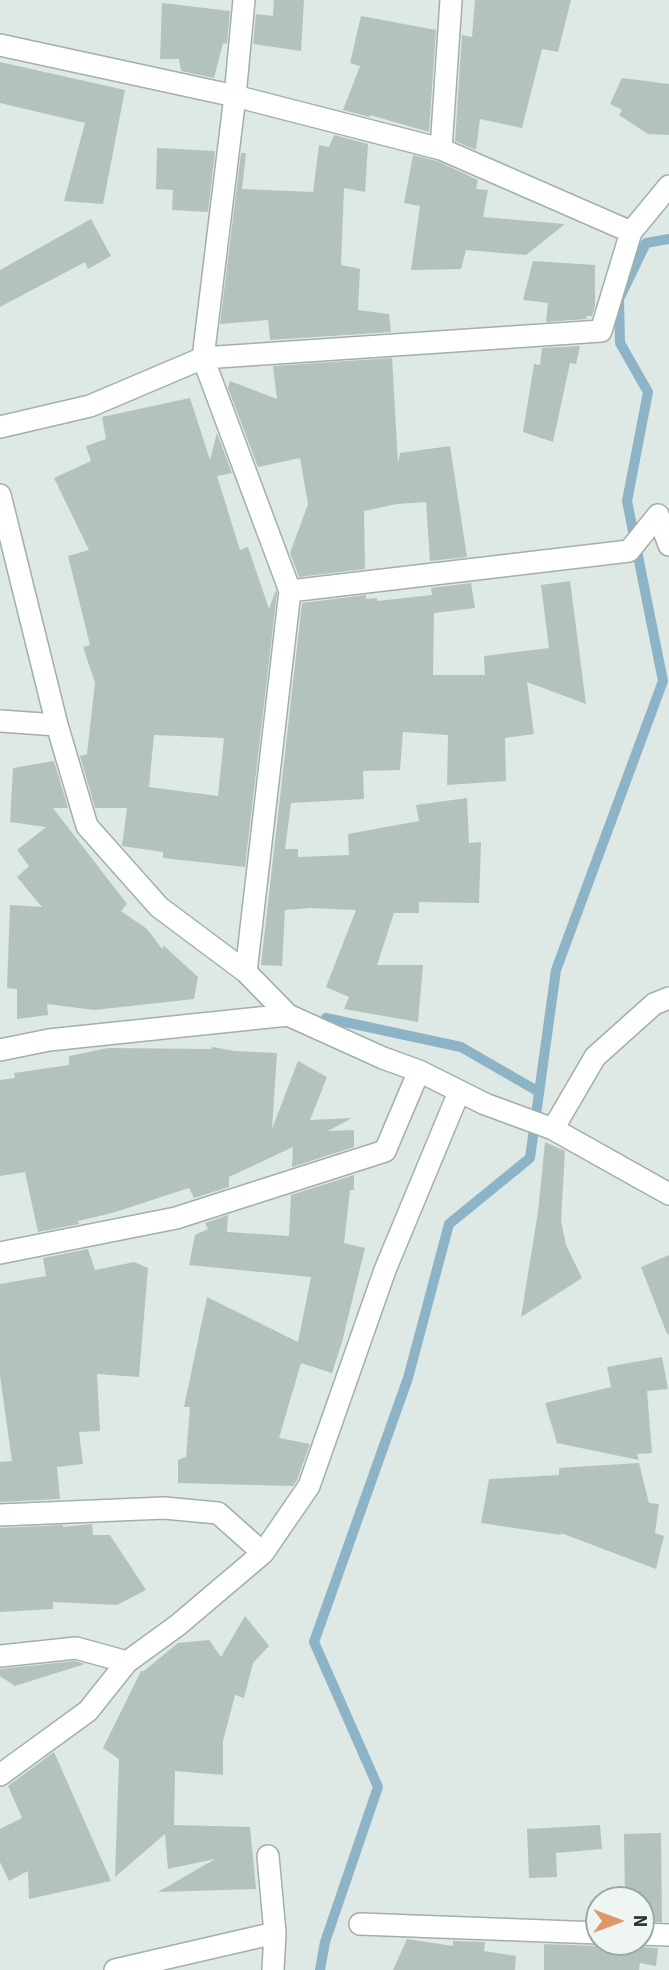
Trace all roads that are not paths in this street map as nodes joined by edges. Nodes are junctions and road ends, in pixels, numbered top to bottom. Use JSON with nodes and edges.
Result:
{"nodes":[{"id":1,"x":244,"y":0,"type":"edge"},
{"id":2,"x":451,"y":0,"type":"edge"},
{"id":3,"x":0,"y":45,"type":"edge"},
{"id":4,"x":235,"y":96,"type":"junction"},
{"id":5,"x":440,"y":149,"type":"junction"},
{"id":6,"x":669,"y":186,"type":"edge"},
{"id":7,"x":631,"y":232,"type":"junction"},
{"id":8,"x":204,"y":358,"type":"junction"},
{"id":9,"x":0,"y":427,"type":"edge"},
{"id":10,"x":0,"y":495,"type":"edge"},
{"id":11,"x":663,"y":514,"type":"edge"},
{"id":12,"x":669,"y":544,"type":"edge"},
{"id":13,"x":290,"y":591,"type":"junction"},
{"id":14,"x":0,"y":721,"type":"edge"},
{"id":15,"x":57,"y":725,"type":"junction"},
{"id":16,"x":246,"y":972,"type":"junction"},
{"id":17,"x":669,"y":998,"type":"edge"},
{"id":18,"x":288,"y":1015,"type":"junction"},
{"id":19,"x":0,"y":1050,"type":"edge"},
{"id":20,"x":419,"y":1070,"type":"junction"},
{"id":21,"x":459,"y":1091,"type":"junction"},
{"id":22,"x":553,"y":1129,"type":"junction"},
{"id":23,"x":669,"y":1194,"type":"edge"},
{"id":24,"x":0,"y":1253,"type":"edge"},
{"id":25,"x":0,"y":1515,"type":"edge"},
{"id":26,"x":263,"y":1553,"type":"junction"},
{"id":27,"x":0,"y":1656,"type":"edge"},
{"id":28,"x":127,"y":1662,"type":"junction"},
{"id":29,"x":0,"y":1775,"type":"edge"},
{"id":30,"x":268,"y":1856,"type":"dead end"},
{"id":31,"x":360,"y":1924,"type":"dead end"},
{"id":32,"x":585,"y":1932,"type":"edge"},
{"id":33,"x":275,"y":1933,"type":"junction"},
{"id":34,"x":115,"y":1970,"type":"edge"},
{"id":35,"x":273,"y":1970,"type":"edge"}],
"edges":[{"from":1,"to":4,"type":"street"},
{"from":2,"to":5,"type":"street"},
{"from":3,"to":4,"type":"street"},
{"from":4,"to":5,"type":"street"},
{"from":4,"to":8,"type":"street"},
{"from":5,"to":7,"type":"street"},
{"from":6,"to":7,"type":"street"},
{"from":7,"to":8,"type":"street"},
{"from":8,"to":9,"type":"street"},
{"from":8,"to":13,"type":"street"},
{"from":10,"to":15,"type":"street"},
{"from":11,"to":12,"type":"street"},
{"from":11,"to":13,"type":"street"},
{"from":13,"to":16,"type":"street"},
{"from":14,"to":15,"type":"street"},
{"from":15,"to":16,"type":"street"},
{"from":16,"to":18,"type":"street"},
{"from":17,"to":22,"type":"street"},
{"from":18,"to":19,"type":"street"},
{"from":18,"to":20,"type":"street"},
{"from":20,"to":21,"type":"street"},
{"from":20,"to":24,"type":"street"},
{"from":21,"to":22,"type":"street"},
{"from":21,"to":26,"type":"street"},
{"from":22,"to":23,"type":"street"},
{"from":25,"to":26,"type":"street"},
{"from":26,"to":28,"type":"street"},
{"from":27,"to":28,"type":"street"},
{"from":28,"to":29,"type":"street"},
{"from":30,"to":33,"type":"street"},
{"from":31,"to":32,"type":"street"},
{"from":33,"to":34,"type":"street"},
{"from":33,"to":35,"type":"street"}]}
